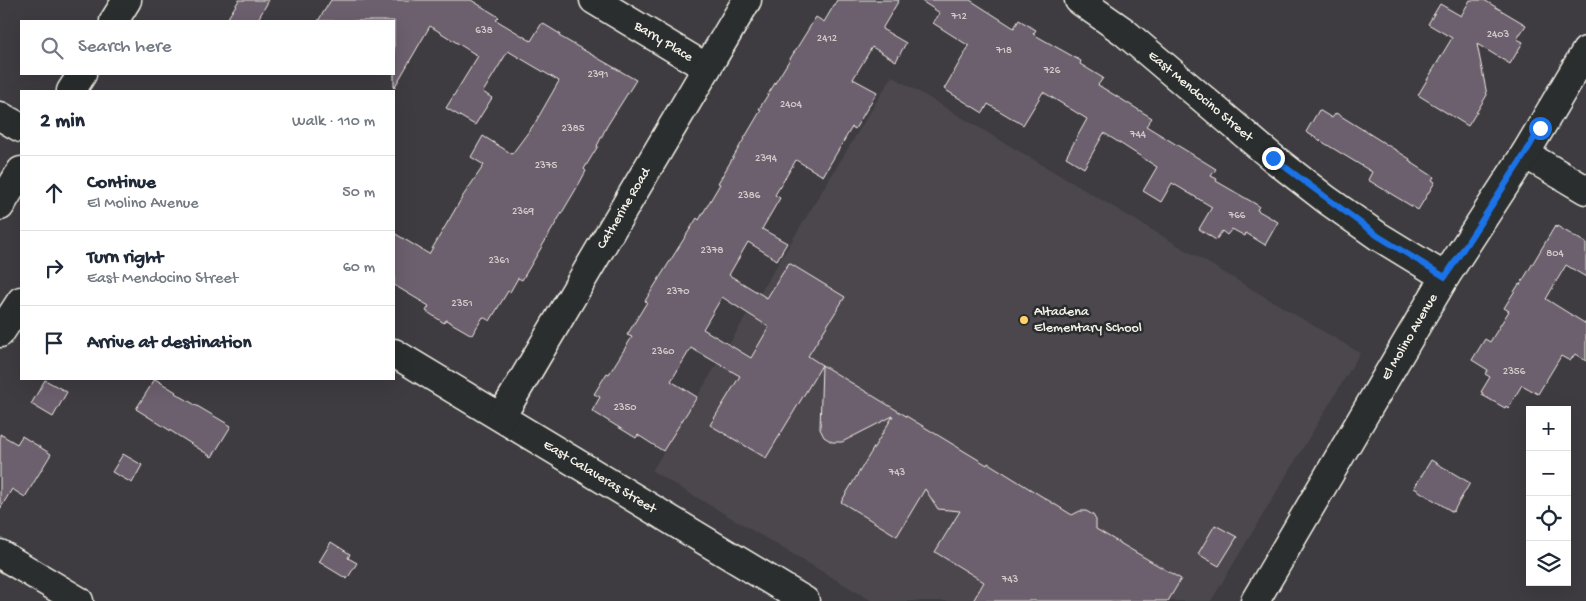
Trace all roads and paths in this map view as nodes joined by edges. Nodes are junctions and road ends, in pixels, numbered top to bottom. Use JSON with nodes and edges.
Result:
{"nodes":[{"id":1,"x":127,"y":0,"type":"edge"},
{"id":2,"x":594,"y":0,"type":"edge"},
{"id":3,"x":747,"y":0,"type":"edge"},
{"id":4,"x":1079,"y":0,"type":"edge"},
{"id":5,"x":115,"y":20,"type":"edge"},
{"id":6,"x":1586,"y":51,"type":"edge"},
{"id":7,"x":707,"y":68,"type":"junction"},
{"id":8,"x":81,"y":75,"type":"edge"},
{"id":9,"x":72,"y":90,"type":"edge"},
{"id":10,"x":0,"y":116,"type":"edge"},
{"id":11,"x":20,"y":127,"type":"edge"},
{"id":12,"x":1525,"y":154,"type":"junction"},
{"id":13,"x":20,"y":173,"type":"edge"},
{"id":14,"x":1586,"y":190,"type":"edge"},
{"id":15,"x":0,"y":206,"type":"edge"},
{"id":16,"x":1445,"y":277,"type":"junction"},
{"id":17,"x":20,"y":303,"type":"edge"},
{"id":18,"x":0,"y":333,"type":"edge"},
{"id":19,"x":395,"y":354,"type":"edge"},
{"id":20,"x":501,"y":417,"type":"junction"},
{"id":21,"x":0,"y":554,"type":"edge"},
{"id":22,"x":79,"y":601,"type":"edge"},
{"id":23,"x":805,"y":601,"type":"edge"},
{"id":24,"x":1255,"y":601,"type":"edge"}],
"edges":[{"from":1,"to":5,"type":"street"},
{"from":2,"to":7,"type":"street","name":"Barry Place"},
{"from":3,"to":7,"type":"street","name":"Catherine Road"},
{"from":4,"to":16,"type":"street","name":"East Mendocino Street"},
{"from":6,"to":12,"type":"street","name":"El Molino Avenue"},
{"from":7,"to":20,"type":"street","name":"Catherine Road"},
{"from":8,"to":9,"type":"street"},
{"from":10,"to":11,"type":"street"},
{"from":12,"to":14,"type":"street"},
{"from":12,"to":16,"type":"street","name":"El Molino Avenue"},
{"from":13,"to":15,"type":"street"},
{"from":16,"to":24,"type":"street","name":"El Molino Avenue"},
{"from":17,"to":18,"type":"street"},
{"from":19,"to":20,"type":"street","name":"East Calaveras Street"},
{"from":20,"to":23,"type":"street","name":"East Calaveras Street"},
{"from":21,"to":22,"type":"street"}]}
